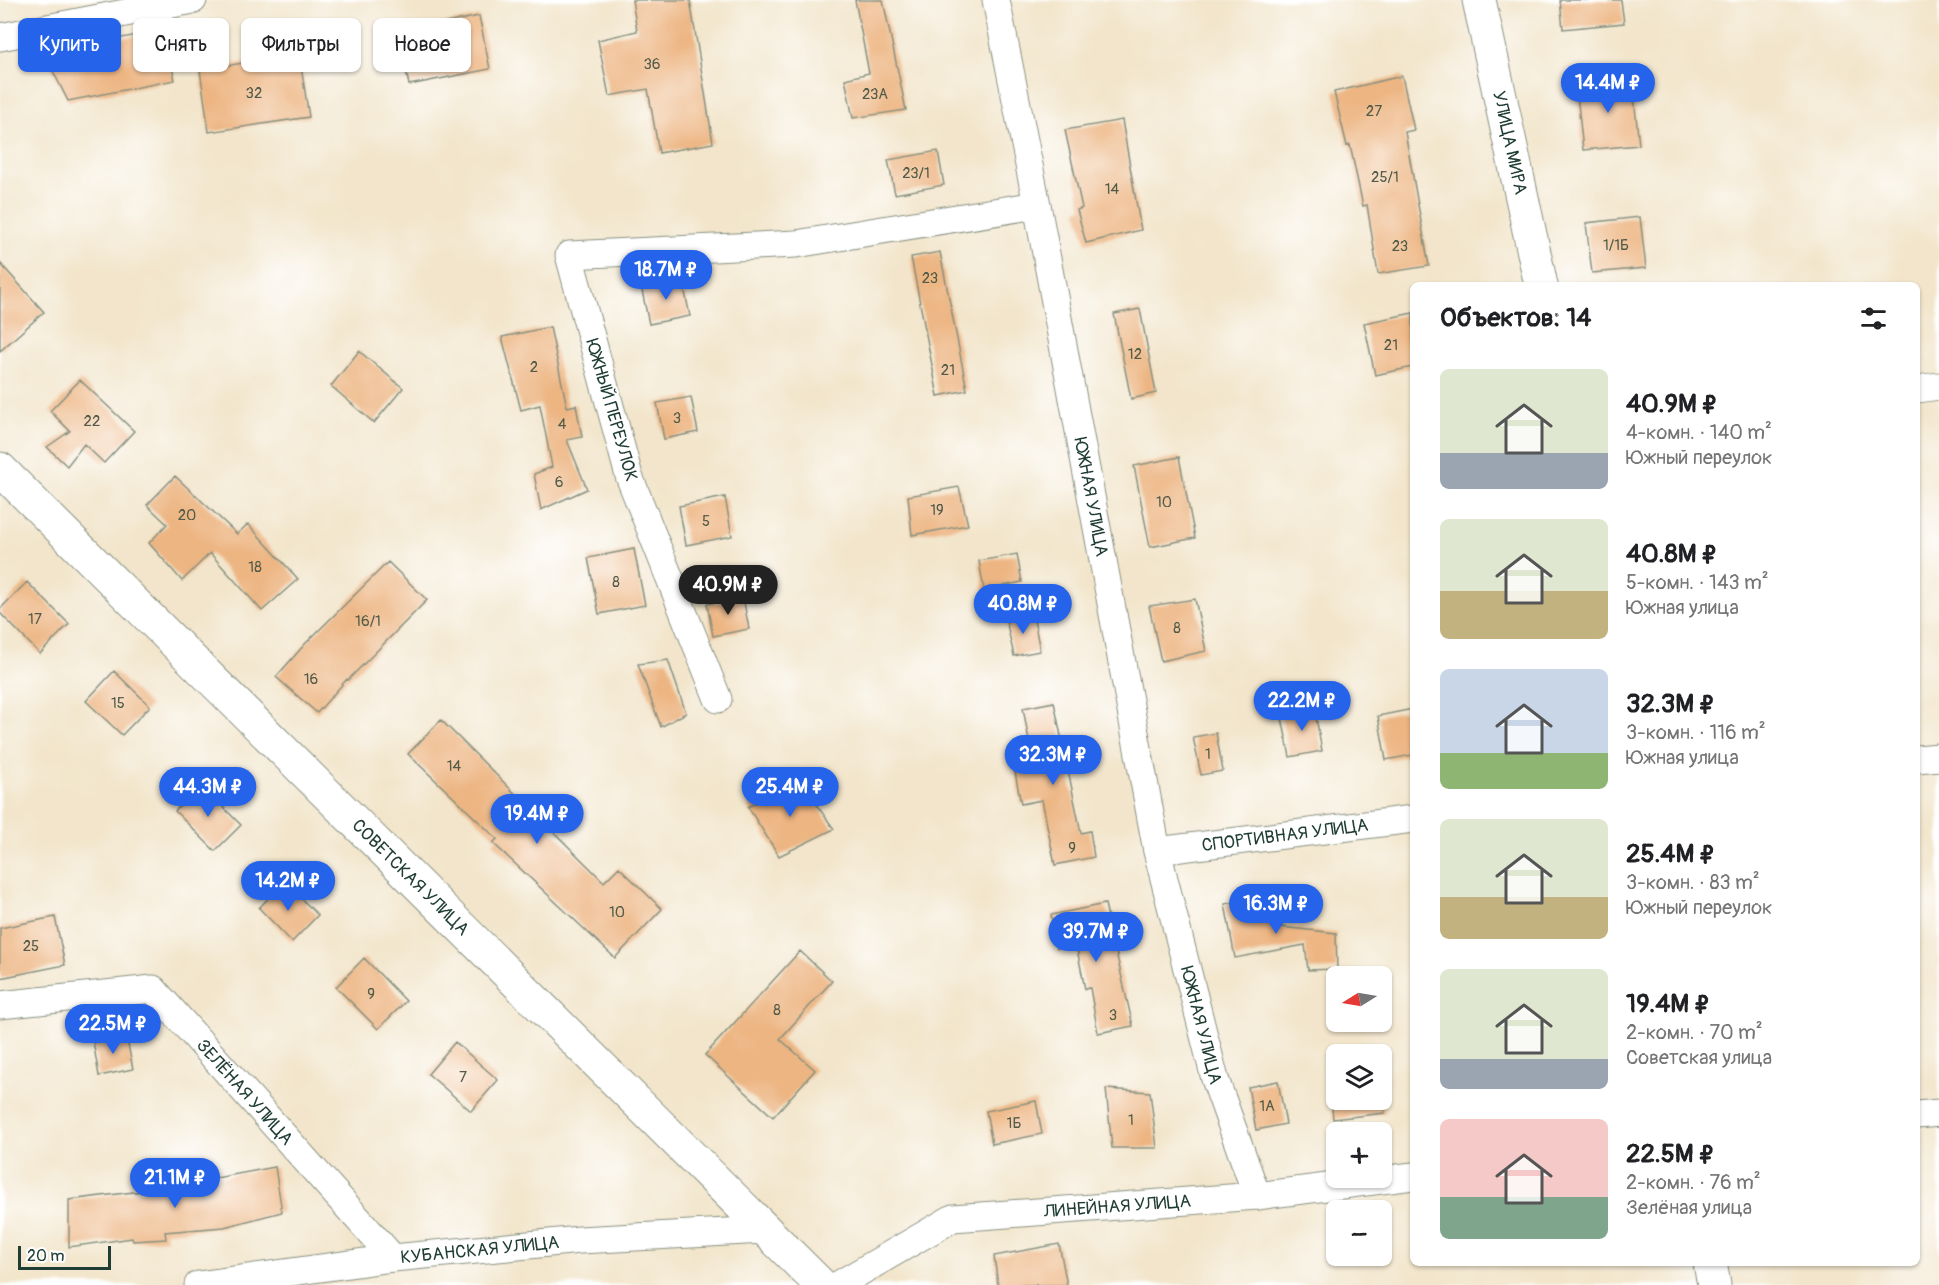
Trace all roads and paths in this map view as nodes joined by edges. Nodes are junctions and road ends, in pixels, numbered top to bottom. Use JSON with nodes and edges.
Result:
{"nodes":[{"id":1,"x":193,"y":0,"type":"edge"},
{"id":2,"x":996,"y":0,"type":"edge"},
{"id":3,"x":1479,"y":0,"type":"edge"},
{"id":4,"x":150,"y":4,"type":"edge"},
{"id":5,"x":0,"y":37,"type":"edge"},
{"id":6,"x":1037,"y":205,"type":"junction"},
{"id":7,"x":1540,"y":282,"type":"edge"},
{"id":8,"x":1939,"y":386,"type":"edge"},
{"id":9,"x":1920,"y":389,"type":"edge"},
{"id":10,"x":0,"y":469,"type":"edge"},
{"id":11,"x":718,"y":699,"type":"dead end"},
{"id":12,"x":1939,"y":757,"type":"edge"},
{"id":13,"x":1920,"y":759,"type":"edge"},
{"id":14,"x":1410,"y":819,"type":"edge"},
{"id":15,"x":1157,"y":851,"type":"junction"},
{"id":16,"x":0,"y":1005,"type":"edge"},
{"id":17,"x":1939,"y":1113,"type":"edge"},
{"id":18,"x":1920,"y":1115,"type":"edge"},
{"id":19,"x":1410,"y":1176,"type":"edge"},
{"id":20,"x":1257,"y":1196,"type":"junction"},
{"id":21,"x":764,"y":1230,"type":"junction"},
{"id":22,"x":393,"y":1258,"type":"junction"},
{"id":23,"x":1711,"y":1266,"type":"edge"},
{"id":24,"x":198,"y":1285,"type":"edge"},
{"id":25,"x":820,"y":1285,"type":"edge"},
{"id":26,"x":838,"y":1285,"type":"edge"},
{"id":27,"x":1714,"y":1285,"type":"edge"}],
"edges":[{"from":1,"to":4,"type":"street"},
{"from":2,"to":6,"type":"street","name":"ЮЖНАЯ УЛИЦА"},
{"from":3,"to":7,"type":"street","name":"УЛИЦА МИРА"},
{"from":4,"to":5,"type":"street"},
{"from":6,"to":11,"type":"street","name":"ЮЖНЫЙ ПЕРЕУЛОК"},
{"from":6,"to":15,"type":"street","name":"ЮЖНАЯ УЛИЦА"},
{"from":8,"to":9,"type":"street"},
{"from":10,"to":21,"type":"street","name":"СОВЕТСКАЯ УЛИЦА"},
{"from":12,"to":13,"type":"street"},
{"from":14,"to":15,"type":"street","name":"СПОРТИВНАЯ УЛИЦА"},
{"from":15,"to":20,"type":"street","name":"ЮЖНАЯ УЛИЦА"},
{"from":16,"to":22,"type":"street","name":"ЗЕЛЁНАЯ УЛИЦА"},
{"from":17,"to":18,"type":"street"},
{"from":19,"to":20,"type":"street","name":"ЛИНЕЙНАЯ УЛИЦА"},
{"from":20,"to":26,"type":"street","name":"ЛИНЕЙНАЯ УЛИЦА"},
{"from":21,"to":22,"type":"street","name":"КУБАНСКАЯ УЛИЦА"},
{"from":21,"to":25,"type":"street","name":"СОВЕТСКАЯ УЛИЦА"},
{"from":22,"to":24,"type":"street","name":"КУБАНСКАЯ УЛИЦА"},
{"from":23,"to":27,"type":"street"}]}
